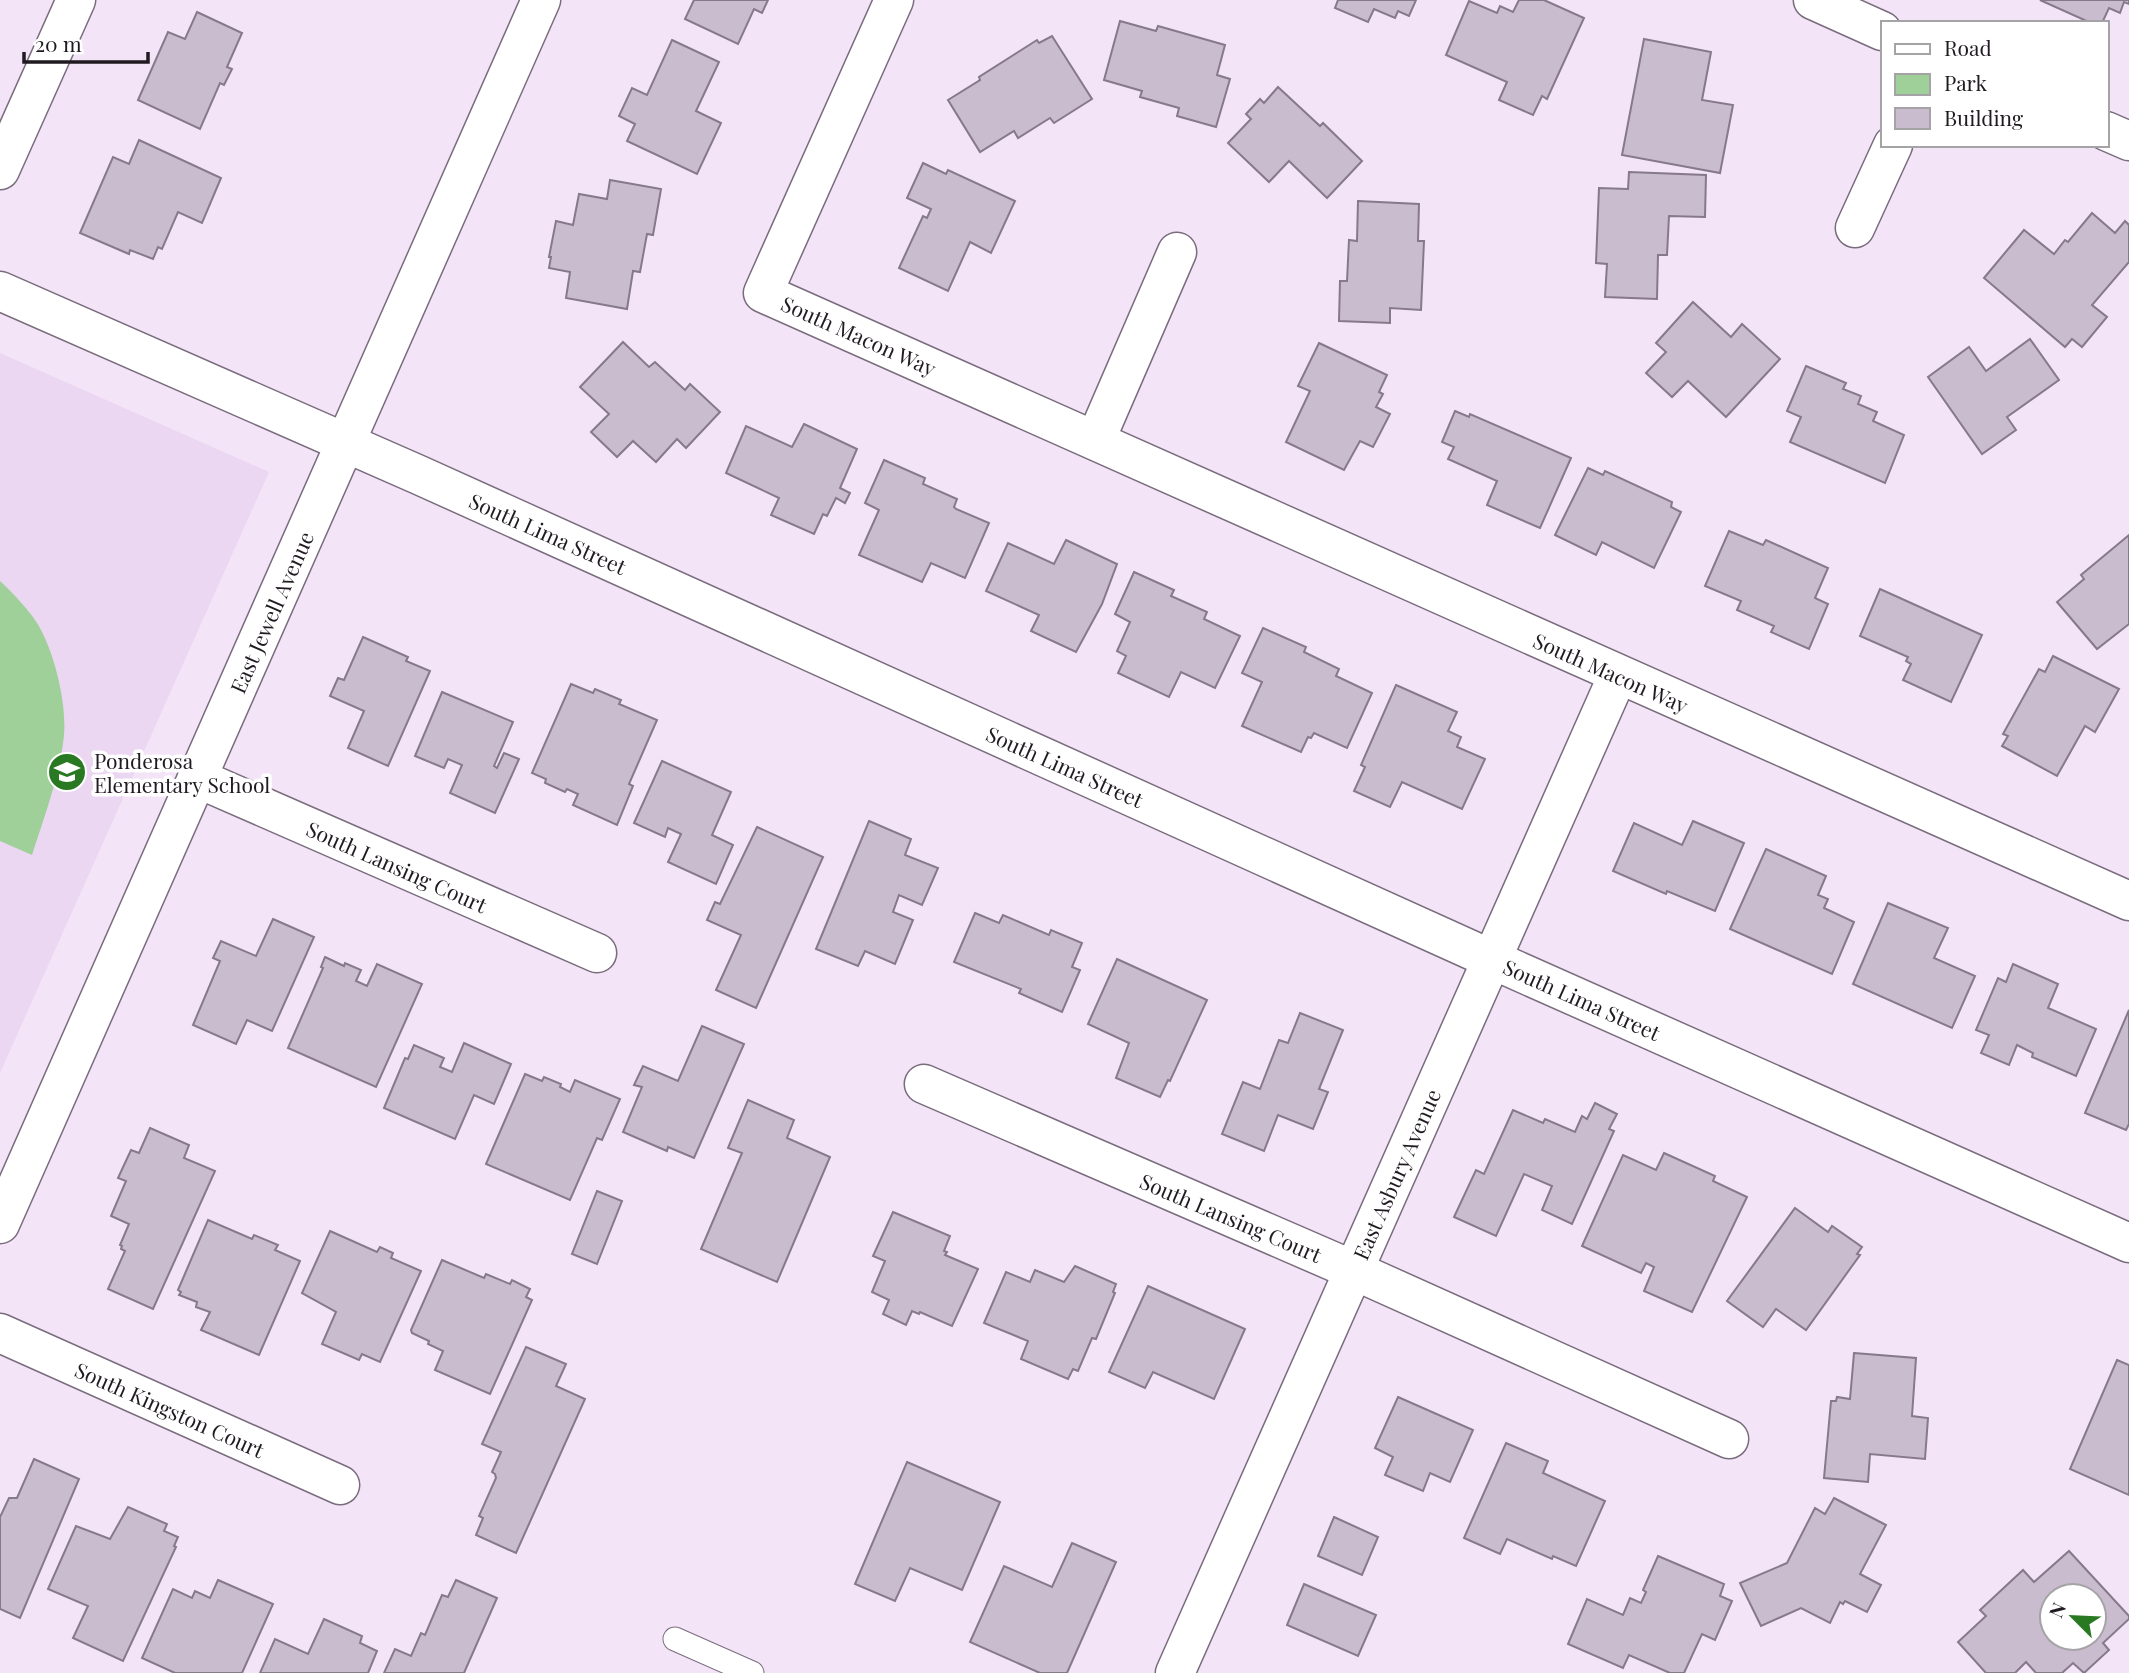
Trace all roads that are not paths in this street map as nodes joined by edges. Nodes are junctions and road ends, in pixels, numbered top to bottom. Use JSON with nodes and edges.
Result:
{"nodes":[{"id":1,"x":76,"y":0,"type":"edge"},
{"id":2,"x":541,"y":0,"type":"edge"},
{"id":3,"x":894,"y":0,"type":"edge"},
{"id":4,"x":1813,"y":0,"type":"edge"},
{"id":5,"x":1881,"y":31,"type":"edge"},
{"id":6,"x":2108,"y":132,"type":"edge"},
{"id":7,"x":2129,"y":141,"type":"edge"},
{"id":8,"x":1892,"y":147,"type":"edge"},
{"id":9,"x":0,"y":170,"type":"edge"},
{"id":10,"x":1855,"y":228,"type":"dead end"},
{"id":11,"x":1177,"y":252,"type":"dead end"},
{"id":12,"x":0,"y":291,"type":"edge"},
{"id":13,"x":1096,"y":439,"type":"junction"},
{"id":14,"x":346,"y":443,"type":"junction"},
{"id":15,"x":1618,"y":675,"type":"junction"},
{"id":16,"x":197,"y":778,"type":"junction"},
{"id":17,"x":2129,"y":901,"type":"edge"},
{"id":18,"x":597,"y":953,"type":"dead end"},
{"id":19,"x":1491,"y":959,"type":"junction"},
{"id":20,"x":924,"y":1084,"type":"dead end"},
{"id":21,"x":0,"y":1224,"type":"edge"},
{"id":22,"x":2129,"y":1243,"type":"edge"},
{"id":23,"x":1353,"y":1270,"type":"junction"},
{"id":24,"x":0,"y":1333,"type":"edge"},
{"id":25,"x":1729,"y":1439,"type":"dead end"},
{"id":26,"x":340,"y":1485,"type":"dead end"},
{"id":27,"x":675,"y":1639,"type":"dead end"},
{"id":28,"x":752,"y":1673,"type":"edge"},
{"id":29,"x":1175,"y":1673,"type":"edge"}],
"edges":[{"from":1,"to":9,"type":"street"},
{"from":2,"to":14,"type":"street","name":"East Jewell Avenue"},
{"from":3,"to":13,"type":"street","name":"South Macon Way"},
{"from":4,"to":5,"type":"street"},
{"from":6,"to":7,"type":"street"},
{"from":8,"to":10,"type":"street"},
{"from":11,"to":13,"type":"street"},
{"from":12,"to":14,"type":"street","name":"South Lima Street"},
{"from":13,"to":15,"type":"street","name":"South Macon Way"},
{"from":14,"to":16,"type":"street","name":"East Jewell Avenue"},
{"from":14,"to":19,"type":"street","name":"South Lima Street"},
{"from":15,"to":17,"type":"street","name":"South Macon Way"},
{"from":15,"to":19,"type":"street","name":"East Asbury Avenue"},
{"from":16,"to":18,"type":"street","name":"South Lansing Court"},
{"from":16,"to":21,"type":"street","name":"East Jewell Avenue"},
{"from":19,"to":22,"type":"street","name":"South Lima Street"},
{"from":19,"to":23,"type":"street","name":"East Asbury Avenue"},
{"from":20,"to":23,"type":"street","name":"South Lansing Court"},
{"from":23,"to":25,"type":"street","name":"South Lansing Court"},
{"from":23,"to":29,"type":"street","name":"East Asbury Avenue"},
{"from":24,"to":26,"type":"street","name":"South Kingston Court"},
{"from":27,"to":28,"type":"lane"}]}
